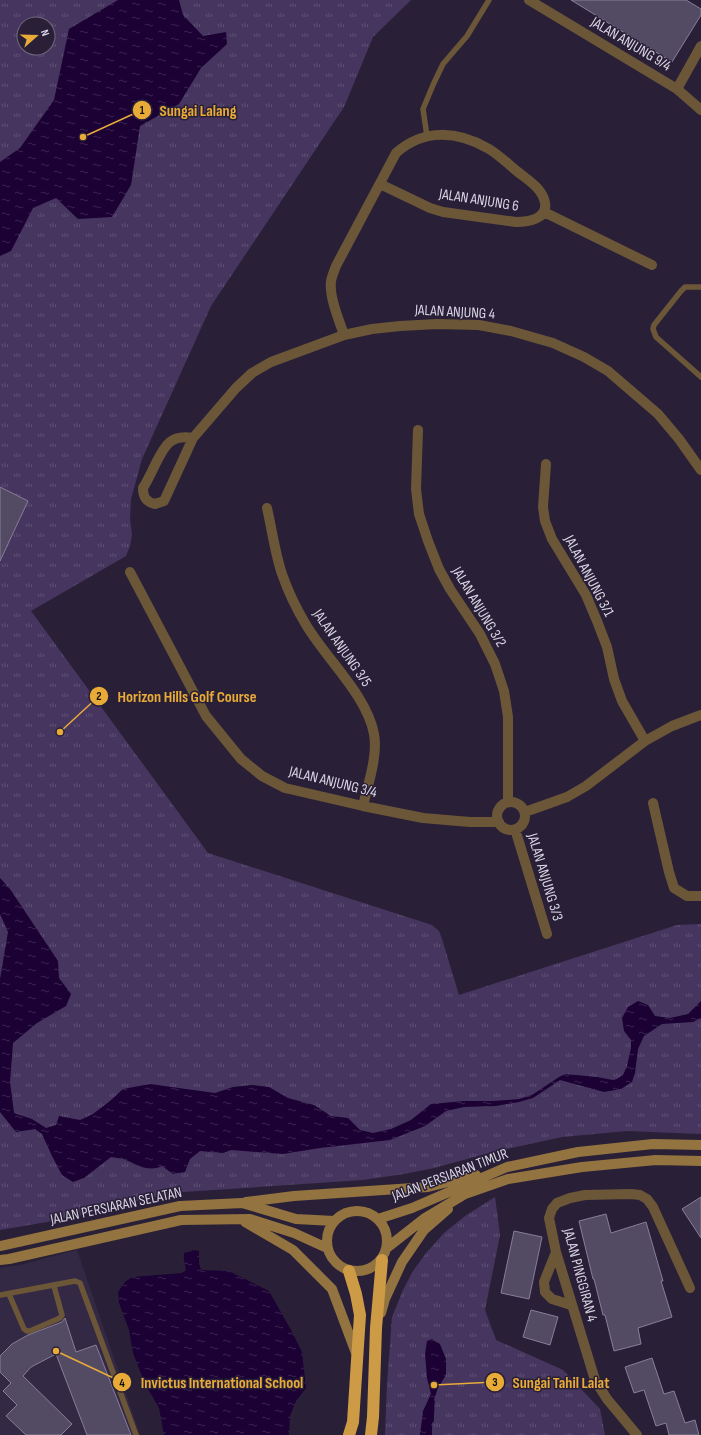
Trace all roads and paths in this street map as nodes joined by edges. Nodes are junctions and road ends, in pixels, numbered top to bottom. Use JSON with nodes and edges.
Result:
{"nodes":[{"id":1,"x":489,"y":0,"type":"edge"},
{"id":2,"x":529,"y":0,"type":"edge"},
{"id":3,"x":701,"y":46,"type":"edge"},
{"id":4,"x":676,"y":89,"type":"junction"},
{"id":5,"x":701,"y":110,"type":"edge"},
{"id":6,"x":427,"y":136,"type":"junction"},
{"id":7,"x":380,"y":184,"type":"junction"},
{"id":8,"x":544,"y":212,"type":"junction"},
{"id":9,"x":652,"y":265,"type":"dead end"},
{"id":10,"x":701,"y":287,"type":"edge"},
{"id":11,"x":344,"y":335,"type":"junction"},
{"id":12,"x":701,"y":377,"type":"edge"},
{"id":13,"x":418,"y":430,"type":"dead end"},
{"id":14,"x":193,"y":438,"type":"junction"},
{"id":15,"x":546,"y":464,"type":"dead end"},
{"id":16,"x":701,"y":470,"type":"edge"},
{"id":17,"x":267,"y":508,"type":"dead end"},
{"id":18,"x":130,"y":572,"type":"dead end"},
{"id":19,"x":701,"y":715,"type":"edge"},
{"id":20,"x":645,"y":741,"type":"junction"},
{"id":21,"x":508,"y":802,"type":"junction"},
{"id":22,"x":653,"y":804,"type":"dead end"},
{"id":23,"x":363,"y":806,"type":"junction"},
{"id":24,"x":525,"y":812,"type":"junction"},
{"id":25,"x":499,"y":822,"type":"junction"},
{"id":26,"x":515,"y":829,"type":"junction"},
{"id":27,"x":701,"y":896,"type":"edge"},
{"id":28,"x":547,"y":934,"type":"dead end"},
{"id":29,"x":701,"y":1145,"type":"edge"},
{"id":30,"x":701,"y":1161,"type":"edge"},
{"id":31,"x":507,"y":1167,"type":"junction"},
{"id":32,"x":465,"y":1194,"type":"junction"},
{"id":33,"x":242,"y":1203,"type":"junction"},
{"id":34,"x":378,"y":1218,"type":"junction"},
{"id":35,"x":240,"y":1219,"type":"junction"},
{"id":36,"x":334,"y":1221,"type":"junction"},
{"id":37,"x":0,"y":1246,"type":"edge"},
{"id":38,"x":388,"y":1247,"type":"junction"},
{"id":39,"x":327,"y":1248,"type":"junction"},
{"id":40,"x":556,"y":1252,"type":"junction"},
{"id":41,"x":0,"y":1260,"type":"edge"},
{"id":42,"x":382,"y":1260,"type":"junction"},
{"id":43,"x":349,"y":1271,"type":"junction"},
{"id":44,"x":54,"y":1286,"type":"junction"},
{"id":45,"x":690,"y":1288,"type":"dead end"},
{"id":46,"x":9,"y":1294,"type":"junction"},
{"id":47,"x":0,"y":1295,"type":"edge"},
{"id":48,"x":571,"y":1305,"type":"junction"},
{"id":49,"x":376,"y":1328,"type":"junction"},
{"id":50,"x":357,"y":1355,"type":"junction"},
{"id":51,"x":136,"y":1435,"type":"edge"},
{"id":52,"x":349,"y":1435,"type":"edge"},
{"id":53,"x":371,"y":1435,"type":"edge"},
{"id":54,"x":637,"y":1435,"type":"edge"}],
"edges":[{"from":1,"to":6,"type":"lane"},
{"from":2,"to":4,"type":"street","name":"JALAN ANJUNG 9/4"},
{"from":3,"to":4,"type":"street"},
{"from":4,"to":5,"type":"street","name":"JALAN ANJUNG 9/4"},
{"from":6,"to":7,"type":"street","name":"JALAN ANJUNG 6"},
{"from":6,"to":8,"type":"street","name":"JALAN ANJUNG 6"},
{"from":7,"to":8,"type":"street","name":"JALAN ANJUNG 6"},
{"from":7,"to":11,"type":"street","name":"JALAN ANJUNG 6"},
{"from":8,"to":9,"type":"street"},
{"from":10,"to":12,"type":"lane"},
{"from":11,"to":14,"type":"street","name":"JALAN ANJUNG 4"},
{"from":11,"to":16,"type":"street","name":"JALAN ANJUNG 4"},
{"from":13,"to":21,"type":"street","name":"JALAN ANJUNG 3/2"},
{"from":14,"to":14,"type":"street","name":"JALAN ANJUNG 4"},
{"from":15,"to":20,"type":"street","name":"JALAN ANJUNG 3/1"},
{"from":17,"to":23,"type":"street","name":"JALAN ANJUNG 3/5"},
{"from":18,"to":23,"type":"street","name":"JALAN ANJUNG 3/4"},
{"from":19,"to":20,"type":"street"},
{"from":20,"to":24,"type":"street"},
{"from":21,"to":24,"type":"street"},
{"from":21,"to":25,"type":"street"},
{"from":22,"to":27,"type":"street"},
{"from":23,"to":25,"type":"street","name":"JALAN ANJUNG 3/4"},
{"from":24,"to":26,"type":"street"},
{"from":25,"to":26,"type":"street"},
{"from":26,"to":28,"type":"street","name":"JALAN ANJUNG 3/3"},
{"from":29,"to":31,"type":"street","name":"JALAN PERSIARAN TIMUR"},
{"from":30,"to":32,"type":"street","name":"JALAN PERSIARAN TIMUR"},
{"from":31,"to":33,"type":"street"},
{"from":31,"to":34,"type":"street","name":"JALAN PERSIARAN TIMUR"},
{"from":32,"to":38,"type":"street","name":"JALAN PERSIARAN TIMUR"},
{"from":32,"to":49,"type":"street"},
{"from":33,"to":36,"type":"street","name":"JALAN PERSIARAN SELATAN"},
{"from":33,"to":37,"type":"street","name":"JALAN PERSIARAN SELATAN"},
{"from":34,"to":36,"type":"street"},
{"from":34,"to":38,"type":"street"},
{"from":35,"to":39,"type":"street","name":"JALAN PERSIARAN SELATAN"},
{"from":35,"to":41,"type":"street","name":"JALAN PERSIARAN SELATAN"},
{"from":35,"to":50,"type":"street"},
{"from":36,"to":39,"type":"street"},
{"from":38,"to":42,"type":"street"},
{"from":39,"to":43,"type":"street"},
{"from":40,"to":45,"type":"street","name":"JALAN PINGGIRAN 4"},
{"from":40,"to":48,"type":"street","name":"JALAN PINGGIRAN 4"},
{"from":40,"to":48,"type":"street"},
{"from":42,"to":43,"type":"street"},
{"from":42,"to":49,"type":"highway"},
{"from":43,"to":50,"type":"highway"},
{"from":44,"to":46,"type":"lane"},
{"from":44,"to":46,"type":"lane"},
{"from":44,"to":51,"type":"lane"},
{"from":46,"to":47,"type":"lane"},
{"from":48,"to":54,"type":"street","name":"JALAN PINGGIRAN 4"},
{"from":49,"to":53,"type":"highway"},
{"from":50,"to":52,"type":"highway"}]}
